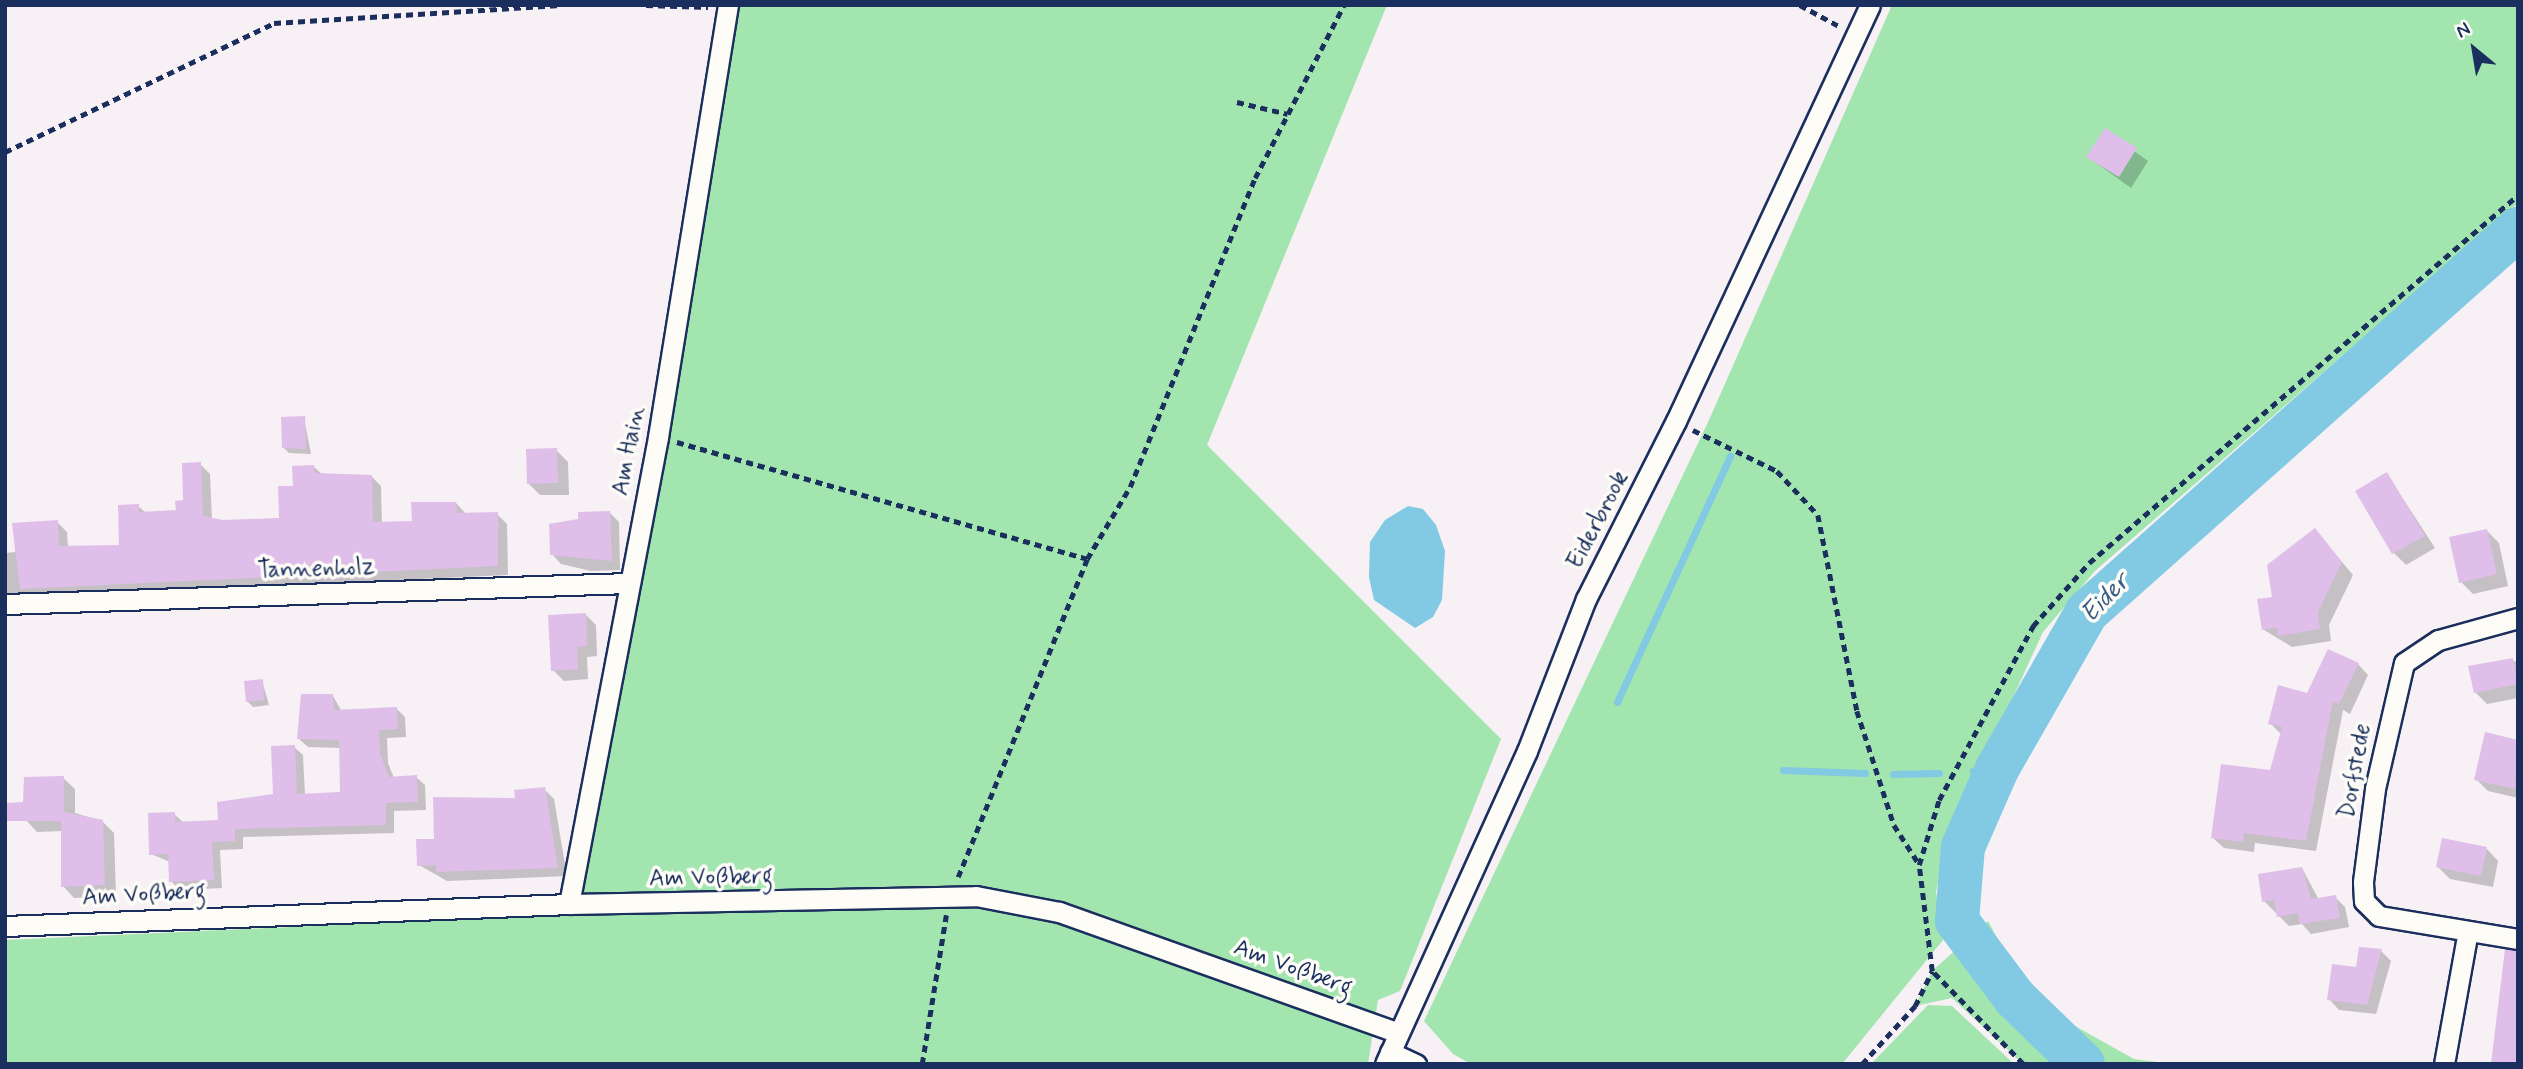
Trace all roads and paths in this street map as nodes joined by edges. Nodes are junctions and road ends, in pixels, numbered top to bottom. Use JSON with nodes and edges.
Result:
{"nodes":[{"id":1,"x":560,"y":5,"type":"edge"},
{"id":2,"x":646,"y":5,"type":"edge"},
{"id":3,"x":1344,"y":5,"type":"edge"},
{"id":4,"x":1800,"y":5,"type":"edge"},
{"id":5,"x":1870,"y":5,"type":"edge"},
{"id":6,"x":728,"y":6,"type":"edge"},
{"id":7,"x":1856,"y":35,"type":"junction"},
{"id":8,"x":1237,"y":102,"type":"dead end"},
{"id":9,"x":1288,"y":114,"type":"junction"},
{"id":10,"x":5,"y":152,"type":"edge"},
{"id":11,"x":2518,"y":195,"type":"edge"},
{"id":12,"x":1676,"y":421,"type":"junction"},
{"id":13,"x":658,"y":437,"type":"junction"},
{"id":14,"x":1087,"y":559,"type":"junction"},
{"id":15,"x":628,"y":583,"type":"junction"},
{"id":16,"x":5,"y":604,"type":"edge"},
{"id":17,"x":2518,"y":618,"type":"edge"},
{"id":18,"x":1919,"y":865,"type":"junction"},
{"id":19,"x":951,"y":895,"type":"junction"},
{"id":20,"x":569,"y":904,"type":"junction"},
{"id":21,"x":5,"y":926,"type":"edge"},
{"id":22,"x":2469,"y":931,"type":"junction"},
{"id":23,"x":2518,"y":939,"type":"edge"},
{"id":24,"x":1932,"y":971,"type":"junction"},
{"id":25,"x":1396,"y":1032,"type":"junction"},
{"id":26,"x":1387,"y":1058,"type":"edge"},
{"id":27,"x":922,"y":1064,"type":"edge"},
{"id":28,"x":1416,"y":1064,"type":"edge"},
{"id":29,"x":1862,"y":1064,"type":"edge"},
{"id":30,"x":2022,"y":1064,"type":"edge"},
{"id":31,"x":2444,"y":1064,"type":"edge"}],
"edges":[{"from":1,"to":10,"type":"path"},
{"from":2,"to":6,"type":"path"},
{"from":3,"to":9,"type":"path"},
{"from":4,"to":7,"type":"path"},
{"from":5,"to":7,"type":"street","name":"Eiderbrook"},
{"from":6,"to":13,"type":"street","name":"Am Hain"},
{"from":7,"to":12,"type":"street","name":"Eiderbrook"},
{"from":8,"to":9,"type":"path"},
{"from":9,"to":14,"type":"path"},
{"from":11,"to":18,"type":"path"},
{"from":12,"to":18,"type":"path"},
{"from":12,"to":25,"type":"street","name":"Eiderbrook"},
{"from":13,"to":14,"type":"path"},
{"from":13,"to":15,"type":"street","name":"Am Hain"},
{"from":14,"to":19,"type":"path"},
{"from":15,"to":16,"type":"street","name":"Tannenholz"},
{"from":15,"to":20,"type":"street","name":"Am Hain"},
{"from":17,"to":22,"type":"street","name":"Dorfstede"},
{"from":18,"to":24,"type":"path"},
{"from":19,"to":20,"type":"street","name":"Am Voßberg"},
{"from":19,"to":25,"type":"street","name":"Am Voßberg"},
{"from":19,"to":27,"type":"path"},
{"from":20,"to":21,"type":"street","name":"Am Voßberg"},
{"from":22,"to":23,"type":"street","name":"Dorfstede"},
{"from":22,"to":31,"type":"street"},
{"from":24,"to":29,"type":"path"},
{"from":24,"to":30,"type":"path"},
{"from":25,"to":26,"type":"street","name":"Eiderbrook"},
{"from":26,"to":28,"type":"street"}]}
